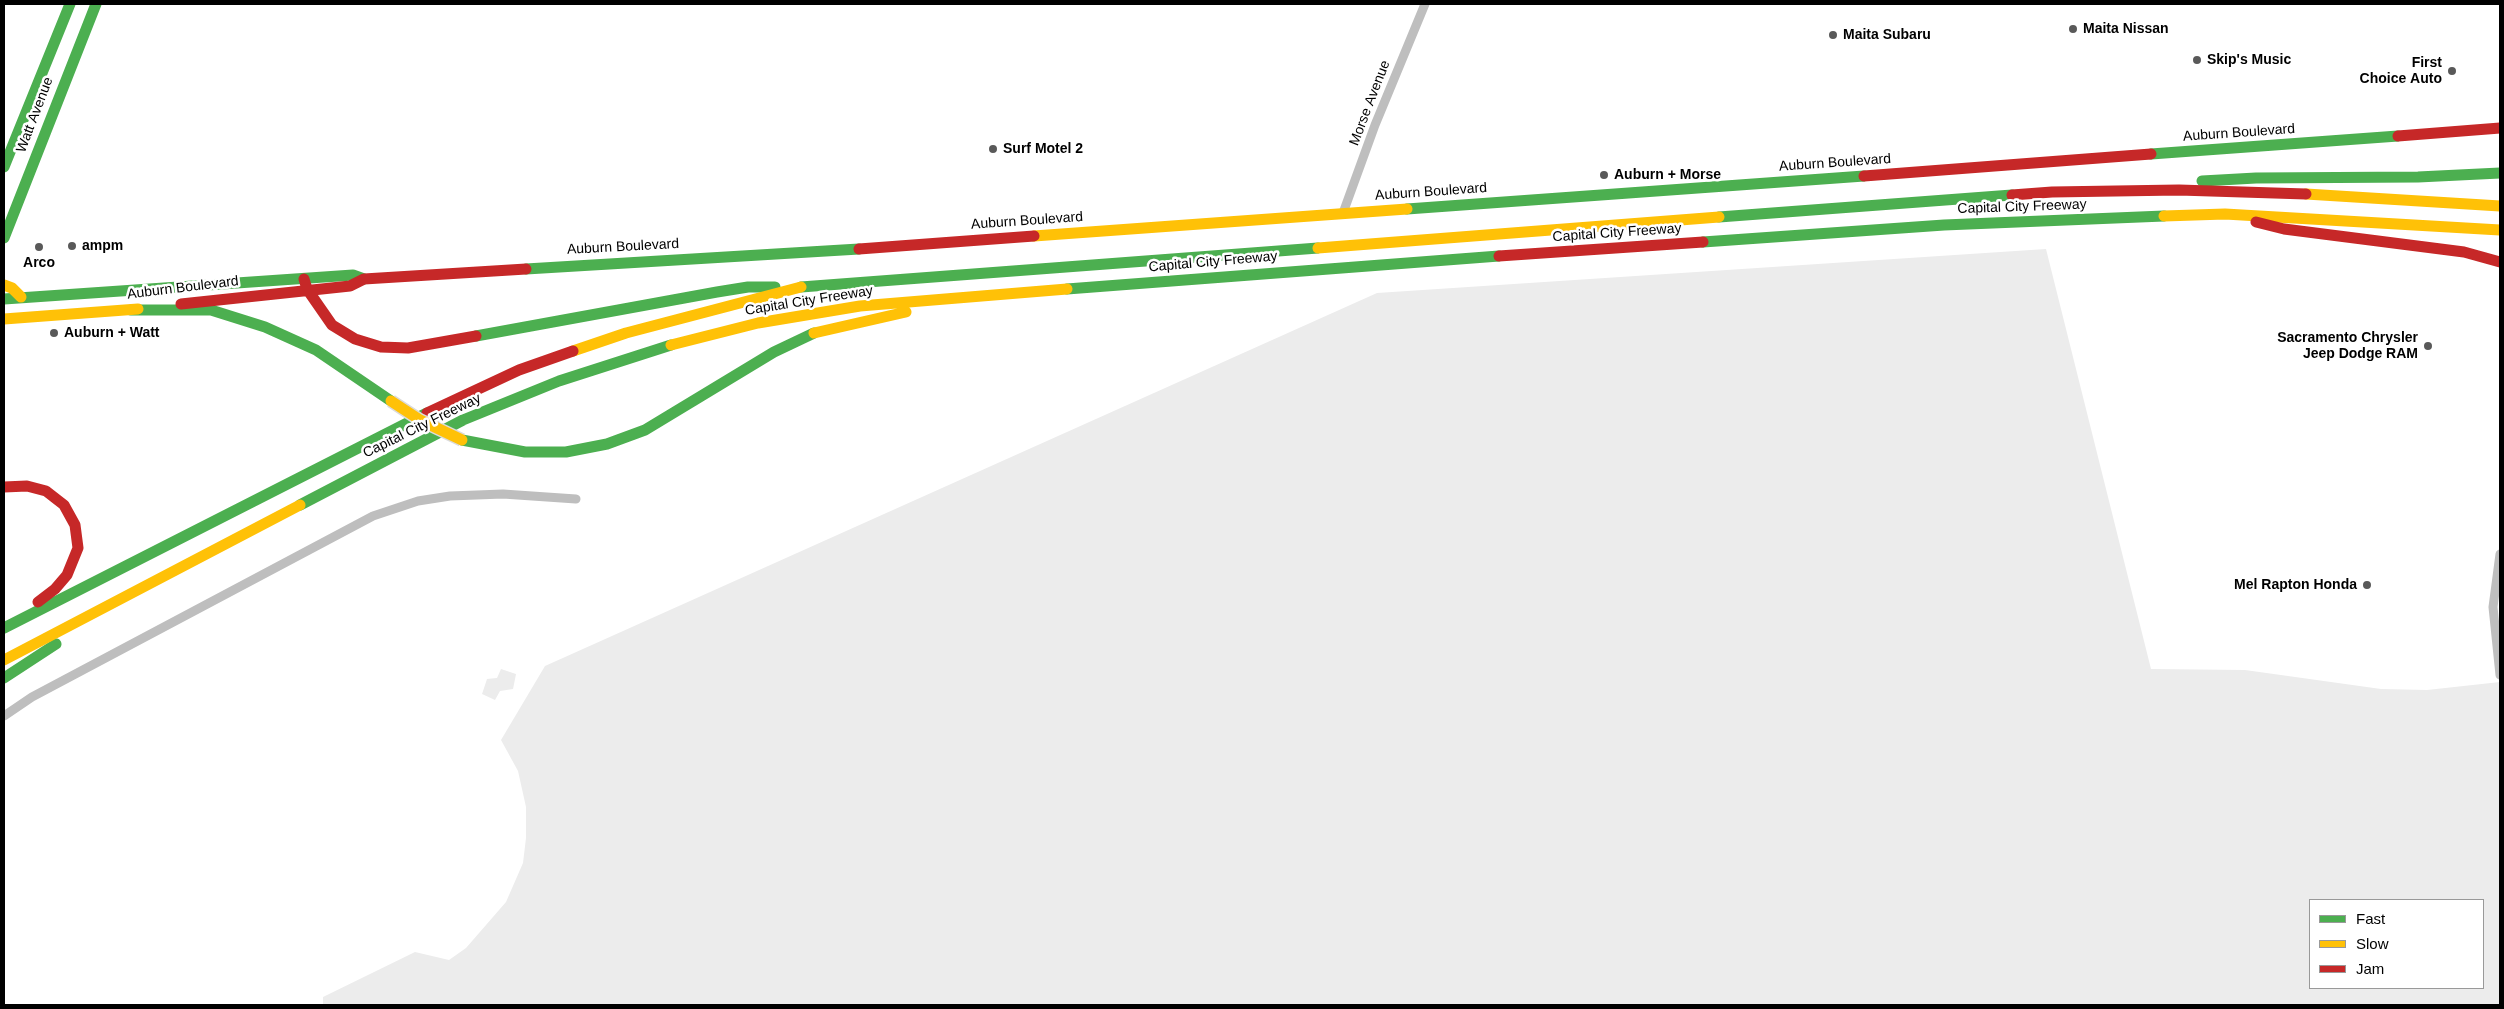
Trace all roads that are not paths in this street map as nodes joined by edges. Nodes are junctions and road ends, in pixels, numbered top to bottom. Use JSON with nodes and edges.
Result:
{"nodes":[{"id":1,"x":70,"y":4,"type":"edge"},
{"id":2,"x":96,"y":4,"type":"edge"},
{"id":3,"x":1425,"y":4,"type":"edge"},
{"id":4,"x":2500,"y":128,"type":"edge"},
{"id":5,"x":4,"y":167,"type":"edge"},
{"id":6,"x":2500,"y":173,"type":"edge"},
{"id":7,"x":2052,"y":192,"type":"junction"},
{"id":8,"x":2500,"y":206,"type":"edge"},
{"id":9,"x":1343,"y":213,"type":"junction"},
{"id":10,"x":2225,"y":214,"type":"junction"},
{"id":11,"x":2500,"y":230,"type":"edge"},
{"id":12,"x":4,"y":238,"type":"edge"},
{"id":13,"x":2500,"y":262,"type":"edge"},
{"id":14,"x":305,"y":284,"type":"junction"},
{"id":15,"x":4,"y":285,"type":"edge"},
{"id":16,"x":800,"y":286,"type":"junction"},
{"id":17,"x":1028,"y":292,"type":"junction"},
{"id":18,"x":21,"y":297,"type":"junction"},
{"id":19,"x":4,"y":298,"type":"edge"},
{"id":20,"x":131,"y":310,"type":"junction"},
{"id":21,"x":4,"y":320,"type":"edge"},
{"id":22,"x":4,"y":487,"type":"edge"},
{"id":23,"x":576,"y":499,"type":"dead end"},
{"id":24,"x":2500,"y":554,"type":"edge"},
{"id":25,"x":129,"y":595,"type":"junction"},
{"id":26,"x":6,"y":627,"type":"edge"},
{"id":27,"x":4,"y":660,"type":"edge"},
{"id":28,"x":2499,"y":662,"type":"edge"},
{"id":29,"x":2500,"y":675,"type":"edge"},
{"id":30,"x":4,"y":678,"type":"edge"},
{"id":31,"x":4,"y":716,"type":"edge"}],
"edges":[{"from":1,"to":5,"type":"main road","name":"Watt Avenue"},
{"from":2,"to":12,"type":"main road","name":"Watt Avenue"},
{"from":3,"to":9,"type":"street","name":"Morse Avenue"},
{"from":4,"to":9,"type":"main road","name":"Auburn Boulevard"},
{"from":6,"to":7,"type":"main road"},
{"from":7,"to":8,"type":"main road","name":"Capital City Freeway"},
{"from":7,"to":16,"type":"main road","name":"Capital City Freeway"},
{"from":9,"to":14,"type":"main road","name":"Auburn Boulevard"},
{"from":10,"to":11,"type":"main road","name":"Capital City Freeway"},
{"from":10,"to":13,"type":"main road"},
{"from":10,"to":17,"type":"main road","name":"Capital City Freeway"},
{"from":14,"to":16,"type":"main road"},
{"from":14,"to":18,"type":"main road","name":"Auburn Boulevard"},
{"from":14,"to":20,"type":"main road","name":"Auburn Boulevard"},
{"from":15,"to":18,"type":"main road"},
{"from":16,"to":26,"type":"main road","name":"Capital City Freeway"},
{"from":17,"to":20,"type":"main road","bridge":true},
{"from":17,"to":25,"type":"main road","name":"Capital City Freeway"},
{"from":18,"to":19,"type":"main road","name":"Auburn Boulevard"},
{"from":20,"to":21,"type":"main road","name":"Auburn Boulevard"},
{"from":22,"to":26,"type":"main road"},
{"from":23,"to":31,"type":"street"},
{"from":24,"to":28,"type":"street"},
{"from":25,"to":27,"type":"main road","name":"Capital City Freeway"},
{"from":25,"to":30,"type":"main road"},
{"from":28,"to":29,"type":"street"}]}
